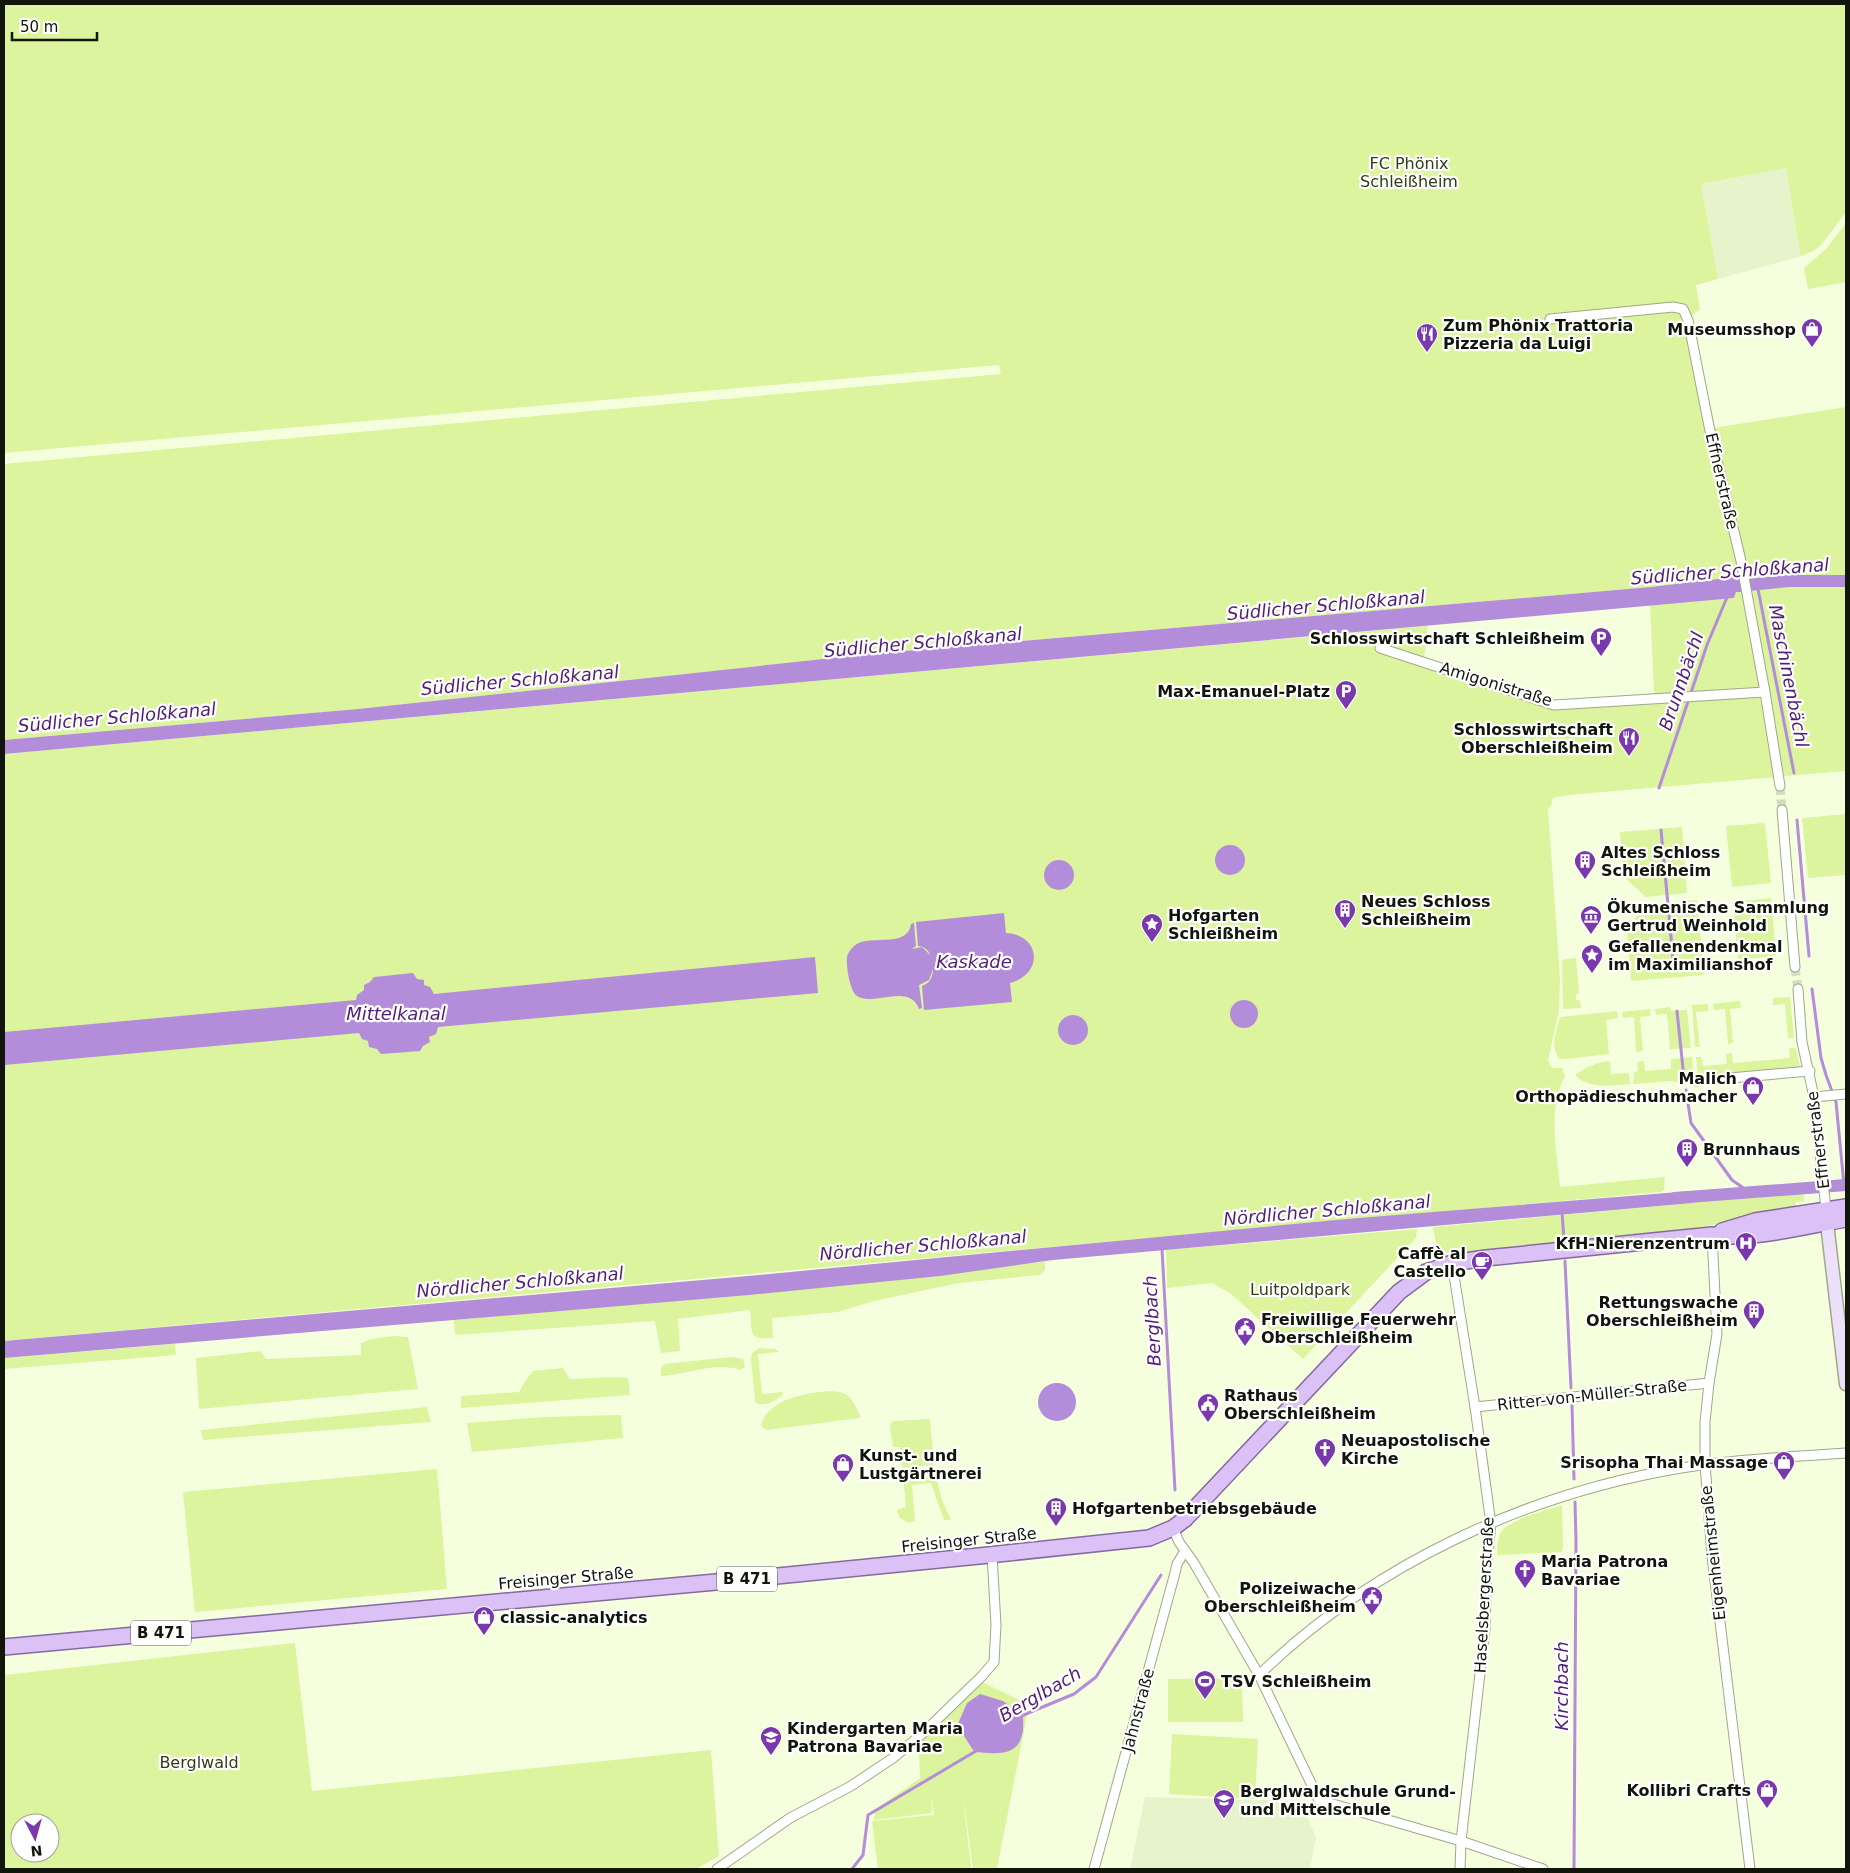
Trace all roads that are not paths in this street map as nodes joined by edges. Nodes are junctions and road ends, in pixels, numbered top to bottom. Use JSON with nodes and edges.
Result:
{"nodes":[{"id":1,"x":1550,"y":319,"type":"dead end"},
{"id":2,"x":1380,"y":648,"type":"dead end"},
{"id":3,"x":1765,"y":692,"type":"junction"},
{"id":4,"x":1780,"y":786,"type":"tunnel mouth"},
{"id":5,"x":1782,"y":810,"type":"tunnel mouth"},
{"id":6,"x":1796,"y":966,"type":"tunnel mouth"},
{"id":7,"x":1798,"y":989,"type":"tunnel mouth"},
{"id":8,"x":1810,"y":1070,"type":"junction"},
{"id":9,"x":1696,"y":1081,"type":"dead end"},
{"id":10,"x":1845,"y":1094,"type":"edge"},
{"id":11,"x":1814,"y":1097,"type":"junction"},
{"id":12,"x":1846,"y":1207,"type":"edge"},
{"id":13,"x":1826,"y":1209,"type":"junction"},
{"id":14,"x":1846,"y":1219,"type":"edge"},
{"id":15,"x":1712,"y":1236,"type":"junction"},
{"id":16,"x":1452,"y":1263,"type":"junction"},
{"id":17,"x":1709,"y":1383,"type":"junction"},
{"id":18,"x":1846,"y":1384,"type":"edge"},
{"id":19,"x":1475,"y":1407,"type":"junction"},
{"id":20,"x":1846,"y":1453,"type":"edge"},
{"id":21,"x":1705,"y":1464,"type":"junction"},
{"id":22,"x":1491,"y":1524,"type":"junction"},
{"id":23,"x":1173,"y":1528,"type":"junction"},
{"id":24,"x":1185,"y":1551,"type":"junction"},
{"id":25,"x":992,"y":1555,"type":"junction"},
{"id":26,"x":4,"y":1647,"type":"edge"},
{"id":27,"x":1259,"y":1675,"type":"junction"},
{"id":28,"x":1461,"y":1841,"type":"junction"},
{"id":29,"x":717,"y":1869,"type":"edge"},
{"id":30,"x":1094,"y":1869,"type":"edge"},
{"id":31,"x":1460,"y":1869,"type":"edge"},
{"id":32,"x":1543,"y":1869,"type":"edge"},
{"id":33,"x":1750,"y":1869,"type":"edge"}],
"edges":[{"from":1,"to":3,"type":"street","name":"Effnerstraße"},
{"from":2,"to":3,"type":"street","name":"Amigonistraße"},
{"from":3,"to":4,"type":"street","name":"Effnerstraße"},
{"from":5,"to":6,"type":"street"},
{"from":7,"to":8,"type":"street","name":"Effnerstraße"},
{"from":8,"to":9,"type":"street","name":"Effnerstraße"},
{"from":8,"to":11,"type":"street","name":"Effnerstraße"},
{"from":10,"to":11,"type":"street"},
{"from":11,"to":13,"type":"street","name":"Effnerstraße"},
{"from":12,"to":13,"type":"main road","number":"B 471"},
{"from":13,"to":14,"type":"main road","number":"B 471"},
{"from":13,"to":15,"type":"main road","name":"Freisinger Straße","number":"B 471"},
{"from":13,"to":18,"type":"main road"},
{"from":15,"to":16,"type":"main road","name":"Freisinger Straße","number":"B 471"},
{"from":15,"to":17,"type":"street","name":"Eigenheimstraße"},
{"from":16,"to":19,"type":"street","name":"Haselsbergerstraße"},
{"from":16,"to":23,"type":"main road","name":"Freisinger Straße","number":"B 471"},
{"from":17,"to":19,"type":"street","name":"Ritter-von-Müller-Straße"},
{"from":17,"to":21,"type":"street","name":"Eigenheimstraße"},
{"from":19,"to":22,"type":"street","name":"Haselsbergerstraße"},
{"from":20,"to":21,"type":"street"},
{"from":21,"to":22,"type":"street"},
{"from":21,"to":33,"type":"street","name":"Eigenheimstraße"},
{"from":22,"to":27,"type":"street"},
{"from":22,"to":28,"type":"street","name":"Haselsbergerstraße"},
{"from":23,"to":24,"type":"street"},
{"from":23,"to":25,"type":"main road","name":"Freisinger Straße","number":"B 471"},
{"from":24,"to":27,"type":"street"},
{"from":24,"to":30,"type":"street","name":"Jahnstraße"},
{"from":25,"to":26,"type":"main road","name":"Freisinger Straße","number":"B 471"},
{"from":25,"to":29,"type":"street"},
{"from":27,"to":28,"type":"street"},
{"from":28,"to":31,"type":"street","name":"Haselsbergerstraße"},
{"from":28,"to":32,"type":"street"}]}
